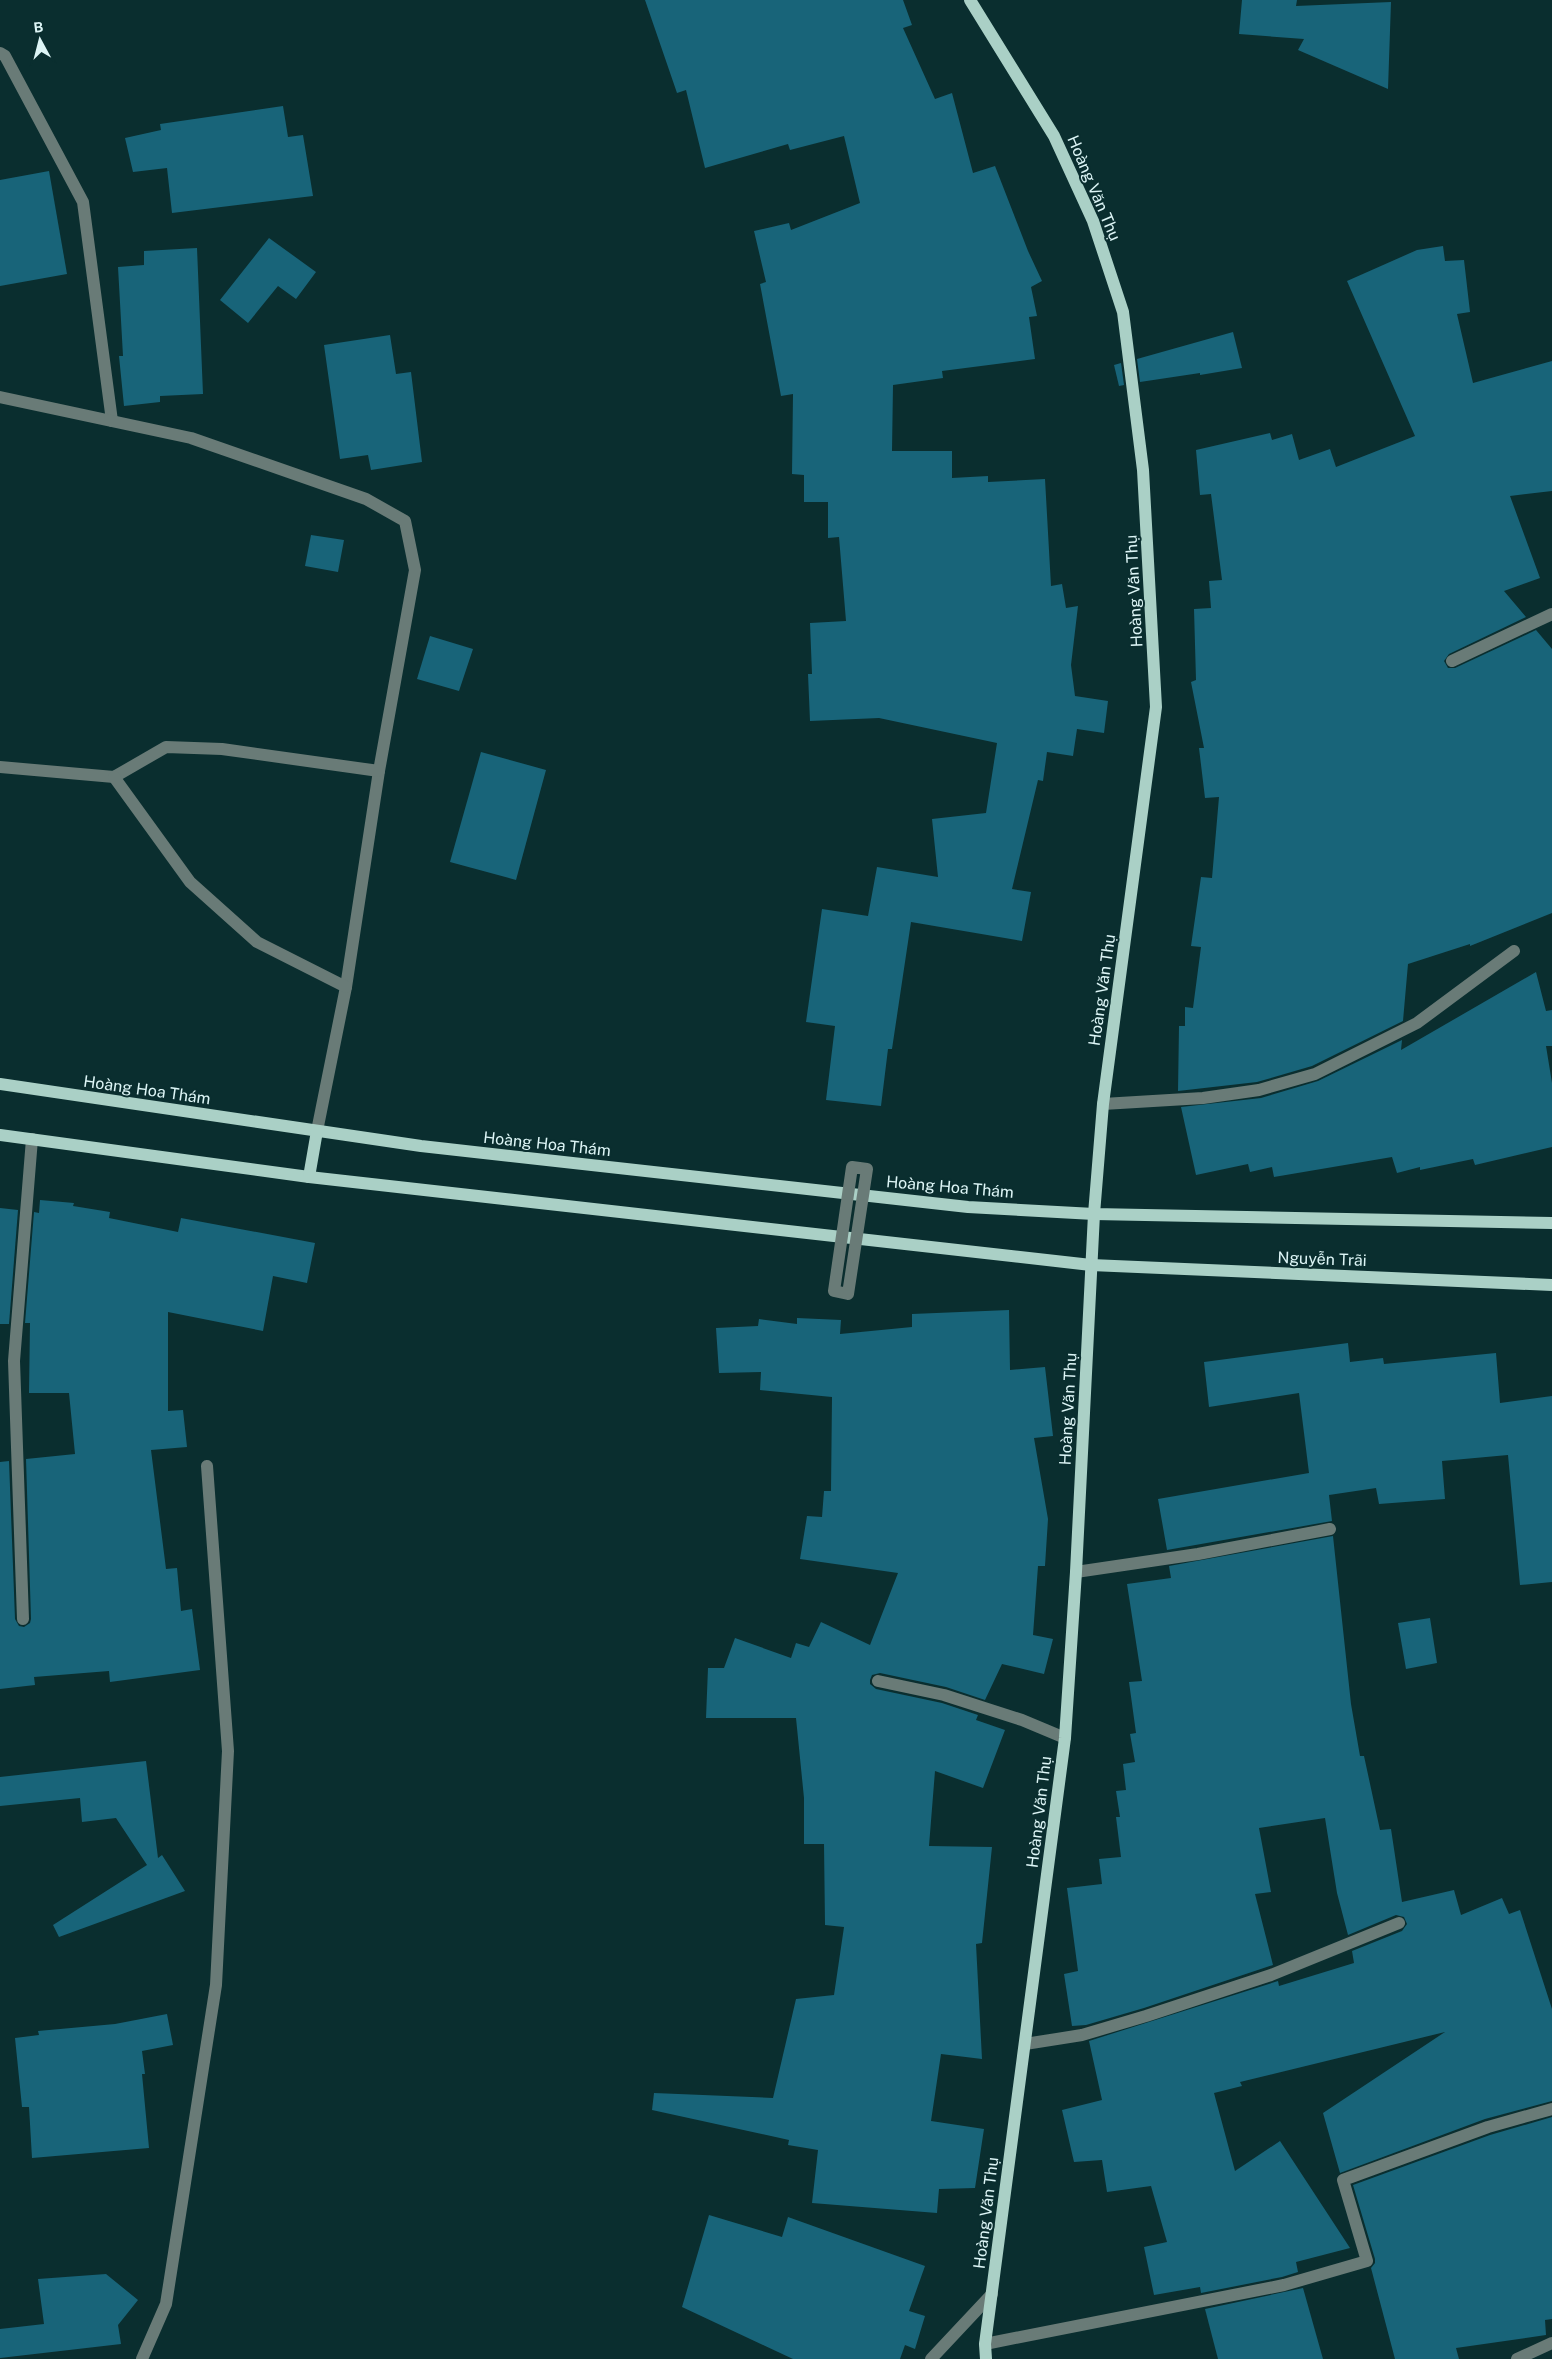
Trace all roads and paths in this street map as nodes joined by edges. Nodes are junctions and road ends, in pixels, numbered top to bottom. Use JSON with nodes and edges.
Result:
{"nodes":[{"id":1,"x":970,"y":0,"type":"edge"},
{"id":2,"x":0,"y":53,"type":"edge"},
{"id":3,"x":0,"y":397,"type":"edge"},
{"id":4,"x":112,"y":421,"type":"junction"},
{"id":5,"x":1552,"y":614,"type":"edge"},
{"id":6,"x":1452,"y":661,"type":"dead end"},
{"id":7,"x":0,"y":767,"type":"edge"},
{"id":8,"x":379,"y":771,"type":"junction"},
{"id":9,"x":114,"y":777,"type":"junction"},
{"id":10,"x":1514,"y":951,"type":"dead end"},
{"id":11,"x":346,"y":987,"type":"junction"},
{"id":12,"x":0,"y":1084,"type":"edge"},
{"id":13,"x":1103,"y":1104,"type":"junction"},
{"id":14,"x":317,"y":1131,"type":"junction"},
{"id":15,"x":0,"y":1134,"type":"edge"},
{"id":16,"x":32,"y":1139,"type":"junction"},
{"id":17,"x":852,"y":1167,"type":"joint"},
{"id":18,"x":309,"y":1177,"type":"junction"},
{"id":19,"x":1094,"y":1214,"type":"junction"},
{"id":20,"x":1552,"y":1224,"type":"edge"},
{"id":21,"x":1091,"y":1265,"type":"junction"},
{"id":22,"x":1552,"y":1285,"type":"edge"},
{"id":23,"x":207,"y":1466,"type":"dead end"},
{"id":24,"x":1330,"y":1529,"type":"dead end"},
{"id":25,"x":1076,"y":1572,"type":"junction"},
{"id":26,"x":23,"y":1619,"type":"dead end"},
{"id":27,"x":878,"y":1682,"type":"dead end"},
{"id":28,"x":1065,"y":1738,"type":"junction"},
{"id":29,"x":1399,"y":1923,"type":"dead end"},
{"id":30,"x":1025,"y":2044,"type":"junction"},
{"id":31,"x":1552,"y":2109,"type":"edge"},
{"id":32,"x":992,"y":2294,"type":"junction"},
{"id":33,"x":1552,"y":2343,"type":"edge"},
{"id":34,"x":985,"y":2344,"type":"junction"},
{"id":35,"x":142,"y":2359,"type":"edge"},
{"id":36,"x":931,"y":2359,"type":"edge"},
{"id":37,"x":986,"y":2359,"type":"edge"},
{"id":38,"x":1517,"y":2359,"type":"edge"}],
"edges":[{"from":1,"to":13,"type":"main road","name":"Hoàng Văn Thụ"},
{"from":2,"to":4,"type":"street"},
{"from":3,"to":4,"type":"street"},
{"from":4,"to":8,"type":"street"},
{"from":5,"to":6,"type":"street"},
{"from":7,"to":9,"type":"street"},
{"from":8,"to":9,"type":"street"},
{"from":8,"to":11,"type":"street"},
{"from":9,"to":11,"type":"street"},
{"from":10,"to":13,"type":"street"},
{"from":11,"to":14,"type":"street"},
{"from":12,"to":14,"type":"main road","name":"Hoàng Hoa Thám"},
{"from":13,"to":19,"type":"main road","name":"Hoàng Văn Thụ"},
{"from":14,"to":18,"type":"main road"},
{"from":14,"to":19,"type":"main road","name":"Hoàng Hoa Thám"},
{"from":15,"to":16,"type":"main road"},
{"from":16,"to":18,"type":"main road"},
{"from":16,"to":26,"type":"street"},
{"from":17,"to":17,"type":"street","bridge":true},
{"from":18,"to":21,"type":"main road"},
{"from":19,"to":20,"type":"main road"},
{"from":19,"to":21,"type":"main road","name":"Hoàng Văn Thụ"},
{"from":21,"to":22,"type":"main road","name":"Nguyễn Trãi"},
{"from":21,"to":25,"type":"main road","name":"Hoàng Văn Thụ"},
{"from":23,"to":35,"type":"street"},
{"from":24,"to":25,"type":"street"},
{"from":25,"to":28,"type":"main road","name":"Hoàng Văn Thụ"},
{"from":27,"to":28,"type":"street"},
{"from":28,"to":30,"type":"main road","name":"Hoàng Văn Thụ"},
{"from":29,"to":30,"type":"street"},
{"from":30,"to":32,"type":"main road","name":"Hoàng Văn Thụ"},
{"from":31,"to":34,"type":"street"},
{"from":32,"to":34,"type":"main road","name":"Hoàng Văn Thụ"},
{"from":32,"to":36,"type":"street"},
{"from":33,"to":38,"type":"street"},
{"from":34,"to":37,"type":"main road","name":"Hoàng Văn Thụ"}]}
